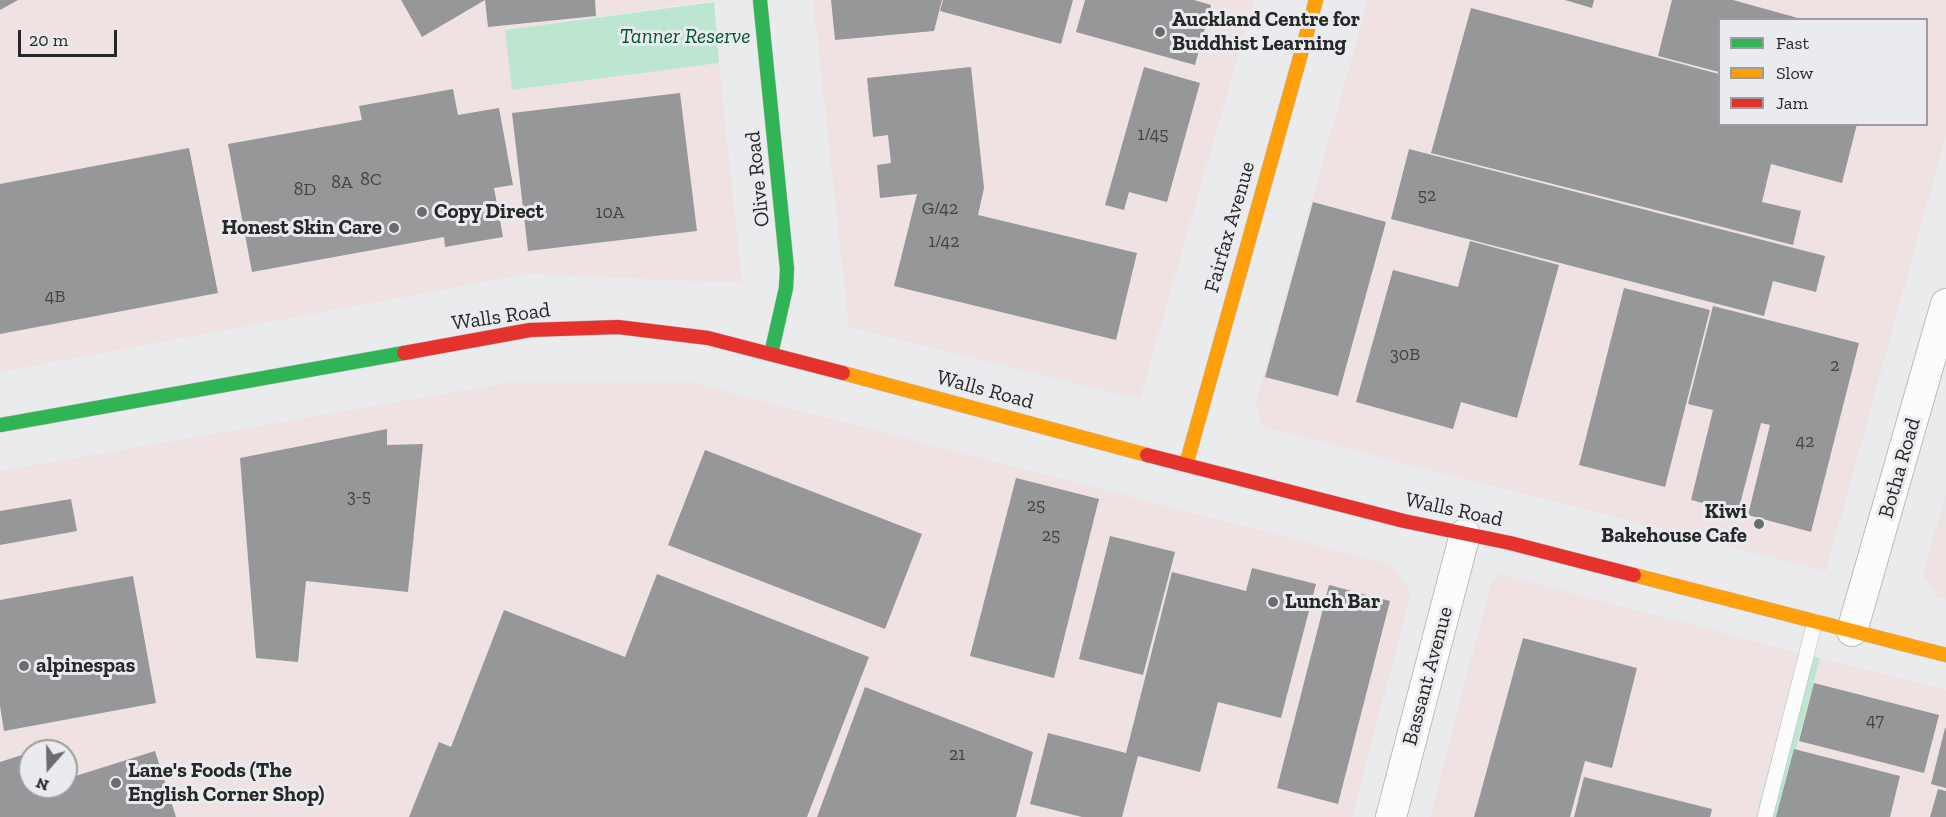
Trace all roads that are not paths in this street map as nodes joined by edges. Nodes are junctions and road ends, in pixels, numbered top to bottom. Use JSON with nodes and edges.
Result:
{"nodes":[{"id":1,"x":760,"y":0,"type":"edge"},
{"id":2,"x":1316,"y":0,"type":"edge"},
{"id":3,"x":1946,"y":304,"type":"edge"},
{"id":4,"x":771,"y":354,"type":"junction"},
{"id":5,"x":0,"y":425,"type":"edge"},
{"id":6,"x":1185,"y":465,"type":"junction"},
{"id":7,"x":1465,"y":534,"type":"junction"},
{"id":8,"x":1815,"y":621,"type":"junction"},
{"id":9,"x":1852,"y":631,"type":"junction"},
{"id":10,"x":1946,"y":655,"type":"edge"},
{"id":11,"x":1391,"y":817,"type":"edge"},
{"id":12,"x":1765,"y":817,"type":"edge"}],
"edges":[{"from":1,"to":4,"type":"main road","name":"Olive Road"},
{"from":2,"to":6,"type":"main road","name":"Fairfax Avenue"},
{"from":3,"to":9,"type":"street","name":"Botha Road"},
{"from":4,"to":5,"type":"main road","name":"Walls Road"},
{"from":4,"to":6,"type":"main road","name":"Walls Road"},
{"from":6,"to":7,"type":"main road","name":"Walls Road"},
{"from":7,"to":8,"type":"main road","name":"Walls Road"},
{"from":7,"to":11,"type":"street","name":"Bassant Avenue"},
{"from":8,"to":9,"type":"main road","name":"Walls Road"},
{"from":8,"to":12,"type":"lane"},
{"from":9,"to":10,"type":"main road","name":"Walls Road"}]}
